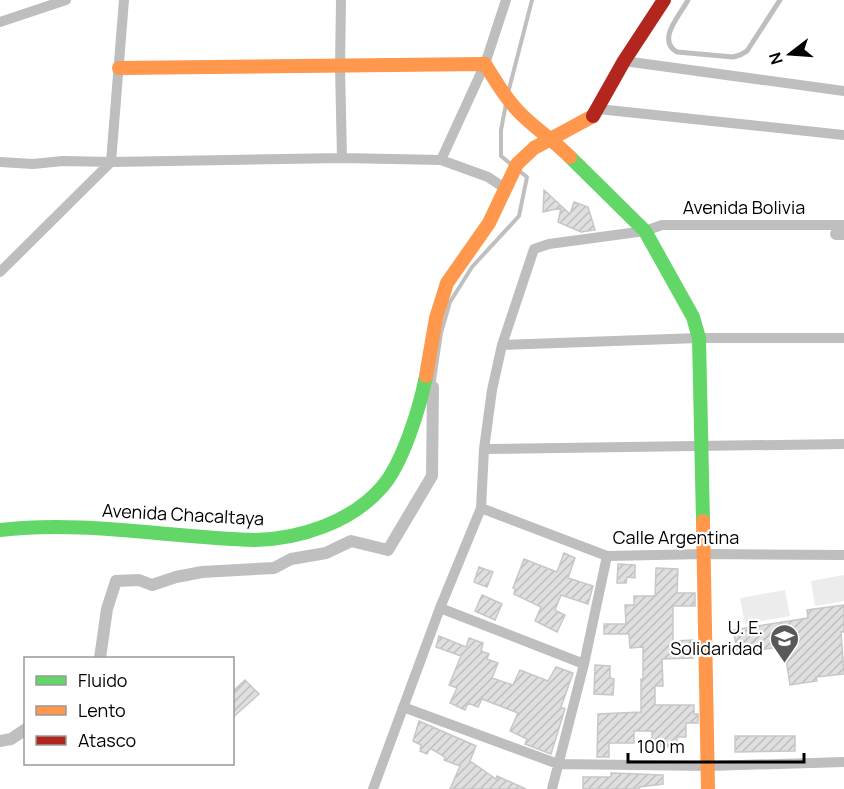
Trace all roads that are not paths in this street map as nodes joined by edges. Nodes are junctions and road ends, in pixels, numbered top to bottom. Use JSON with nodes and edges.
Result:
{"nodes":[{"id":1,"x":66,"y":0,"type":"edge"},
{"id":2,"x":124,"y":0,"type":"edge"},
{"id":3,"x":341,"y":0,"type":"edge"},
{"id":4,"x":506,"y":0,"type":"edge"},
{"id":5,"x":664,"y":0,"type":"edge"},
{"id":6,"x":688,"y":0,"type":"edge"},
{"id":7,"x":780,"y":0,"type":"edge"},
{"id":8,"x":0,"y":21,"type":"edge"},
{"id":9,"x":624,"y":61,"type":"junction"},
{"id":10,"x":485,"y":64,"type":"junction"},
{"id":11,"x":340,"y":67,"type":"junction"},
{"id":12,"x":119,"y":68,"type":"junction"},
{"id":13,"x":844,"y":91,"type":"edge"},
{"id":14,"x":598,"y":109,"type":"junction"},
{"id":15,"x":844,"y":135,"type":"edge"},
{"id":16,"x":550,"y":137,"type":"junction"},
{"id":17,"x":342,"y":158,"type":"junction"},
{"id":18,"x":441,"y":160,"type":"junction"},
{"id":19,"x":0,"y":162,"type":"edge"},
{"id":20,"x":111,"y":162,"type":"junction"},
{"id":21,"x":506,"y":189,"type":"junction"},
{"id":22,"x":844,"y":225,"type":"edge"},
{"id":23,"x":645,"y":231,"type":"junction"},
{"id":24,"x":0,"y":272,"type":"edge"},
{"id":25,"x":699,"y":338,"type":"junction"},
{"id":26,"x":844,"y":338,"type":"edge"},
{"id":27,"x":502,"y":345,"type":"junction"},
{"id":28,"x":844,"y":444,"type":"edge"},
{"id":29,"x":702,"y":447,"type":"junction"},
{"id":30,"x":484,"y":449,"type":"junction"},
{"id":31,"x":481,"y":508,"type":"junction"},
{"id":32,"x":0,"y":530,"type":"edge"},
{"id":33,"x":705,"y":554,"type":"junction"},
{"id":34,"x":844,"y":555,"type":"edge"},
{"id":35,"x":607,"y":556,"type":"junction"},
{"id":36,"x":440,"y":608,"type":"junction"},
{"id":37,"x":584,"y":664,"type":"junction"},
{"id":38,"x":403,"y":706,"type":"junction"},
{"id":39,"x":844,"y":762,"type":"edge"},
{"id":40,"x":558,"y":764,"type":"junction"},
{"id":41,"x":708,"y":766,"type":"junction"},
{"id":42,"x":373,"y":789,"type":"edge"},
{"id":43,"x":552,"y":789,"type":"edge"},
{"id":44,"x":708,"y":789,"type":"edge"}],
"edges":[{"from":1,"to":8,"type":"street"},
{"from":2,"to":12,"type":"street"},
{"from":3,"to":11,"type":"street"},
{"from":4,"to":10,"type":"street"},
{"from":5,"to":9,"type":"street","name":"Avenida Chacaltaya"},
{"from":6,"to":7,"type":"lane"},
{"from":9,"to":13,"type":"street"},
{"from":9,"to":14,"type":"street","name":"Avenida Chacaltaya"},
{"from":10,"to":11,"type":"street"},
{"from":10,"to":16,"type":"street"},
{"from":10,"to":18,"type":"street"},
{"from":11,"to":12,"type":"street"},
{"from":11,"to":17,"type":"street"},
{"from":12,"to":20,"type":"street"},
{"from":14,"to":15,"type":"street"},
{"from":14,"to":16,"type":"street","name":"Avenida Chacaltaya"},
{"from":16,"to":21,"type":"street","name":"Avenida Chacaltaya"},
{"from":16,"to":23,"type":"street"},
{"from":17,"to":18,"type":"street"},
{"from":17,"to":20,"type":"street"},
{"from":18,"to":21,"type":"street"},
{"from":19,"to":20,"type":"street"},
{"from":20,"to":24,"type":"street"},
{"from":21,"to":32,"type":"street","name":"Avenida Chacaltaya"},
{"from":22,"to":23,"type":"street","name":"Avenida Bolivia"},
{"from":23,"to":25,"type":"street"},
{"from":23,"to":27,"type":"street","name":"Avenida Bolivia"},
{"from":25,"to":26,"type":"street"},
{"from":25,"to":27,"type":"street"},
{"from":25,"to":29,"type":"street"},
{"from":27,"to":30,"type":"street"},
{"from":28,"to":29,"type":"street"},
{"from":29,"to":30,"type":"street"},
{"from":29,"to":33,"type":"street"},
{"from":30,"to":31,"type":"street"},
{"from":31,"to":35,"type":"street","name":"Calle Argentina"},
{"from":31,"to":36,"type":"street"},
{"from":33,"to":34,"type":"street","name":"Calle Argentina"},
{"from":33,"to":35,"type":"street","name":"Calle Argentina"},
{"from":33,"to":41,"type":"street"},
{"from":35,"to":37,"type":"street"},
{"from":36,"to":37,"type":"street"},
{"from":36,"to":38,"type":"street"},
{"from":37,"to":40,"type":"street"},
{"from":38,"to":40,"type":"street"},
{"from":38,"to":42,"type":"street"},
{"from":39,"to":41,"type":"street"},
{"from":40,"to":41,"type":"street"},
{"from":40,"to":43,"type":"street"},
{"from":41,"to":44,"type":"street"}]}
